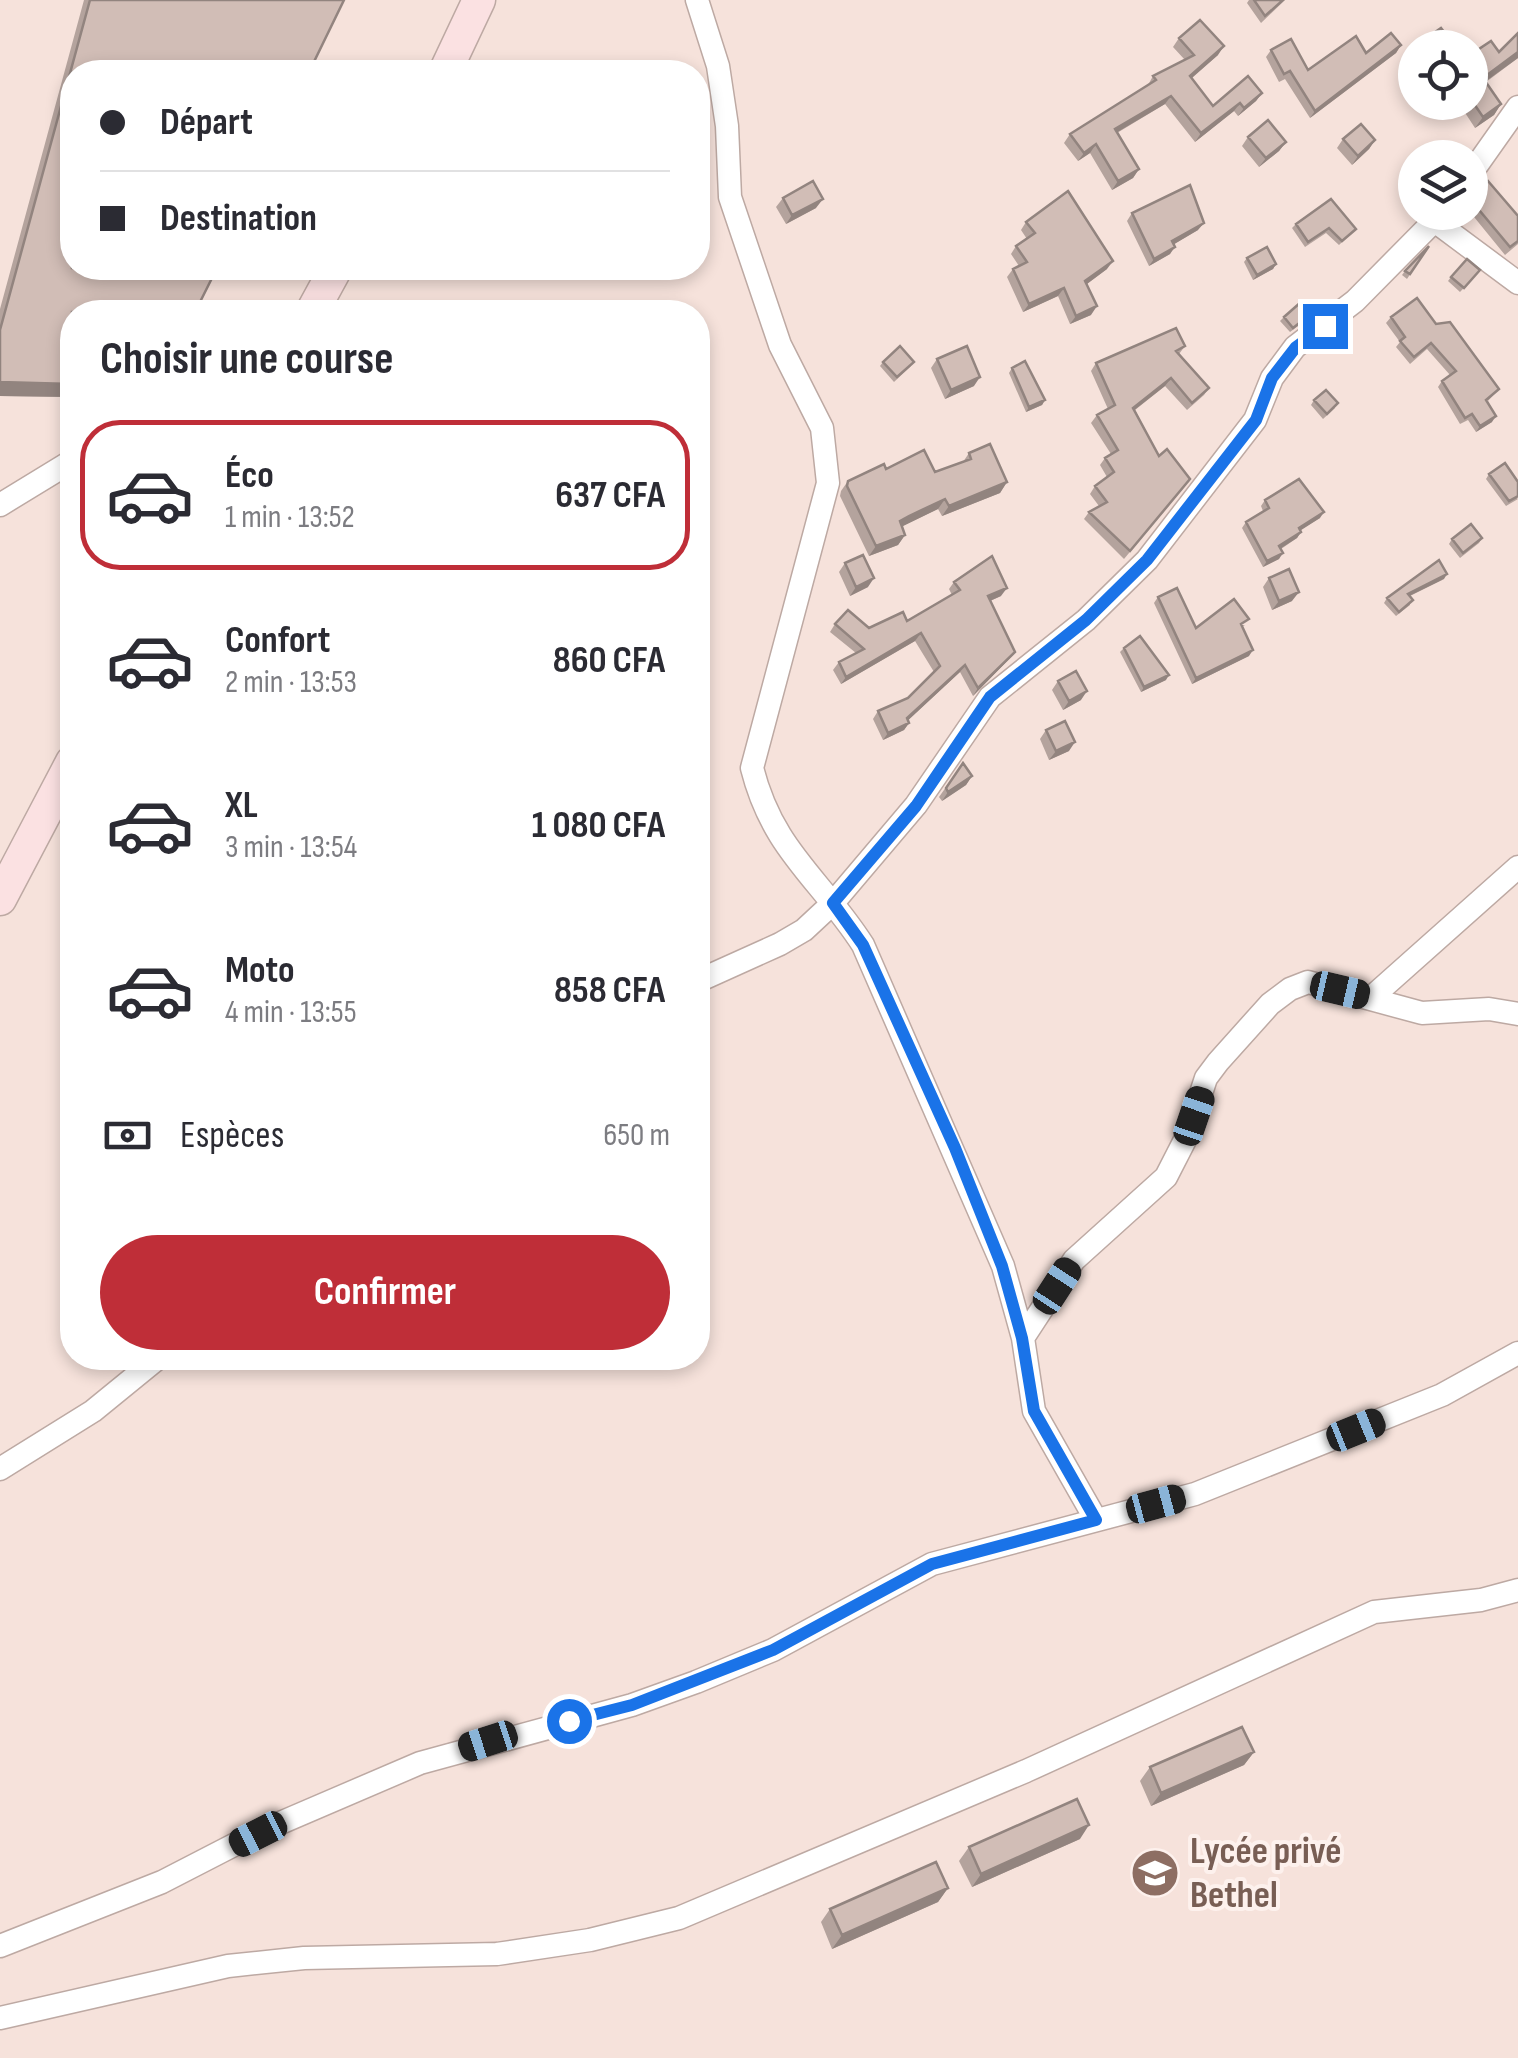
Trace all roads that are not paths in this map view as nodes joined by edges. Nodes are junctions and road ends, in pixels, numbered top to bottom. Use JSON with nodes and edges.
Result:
{"nodes":[{"id":1,"x":479,"y":0,"type":"edge"},
{"id":2,"x":697,"y":0,"type":"edge"},
{"id":3,"x":451,"y":60,"type":"edge"},
{"id":4,"x":1518,"y":107,"type":"edge"},
{"id":5,"x":1488,"y":150,"type":"edge"},
{"id":6,"x":1426,"y":230,"type":"edge"},
{"id":7,"x":1455,"y":230,"type":"edge"},
{"id":8,"x":324,"y":280,"type":"edge"},
{"id":9,"x":1518,"y":282,"type":"edge"},
{"id":10,"x":303,"y":300,"type":"edge"},
{"id":11,"x":60,"y":468,"type":"edge"},
{"id":12,"x":0,"y":505,"type":"edge"},
{"id":13,"x":60,"y":785,"type":"edge"},
{"id":14,"x":1518,"y":866,"type":"edge"},
{"id":15,"x":0,"y":898,"type":"edge"},
{"id":16,"x":833,"y":903,"type":"junction"},
{"id":17,"x":710,"y":976,"type":"edge"},
{"id":18,"x":1372,"y":997,"type":"junction"},
{"id":19,"x":1518,"y":1014,"type":"edge"},
{"id":20,"x":1022,"y":1338,"type":"junction"},
{"id":21,"x":1518,"y":1353,"type":"edge"},
{"id":22,"x":143,"y":1370,"type":"edge"},
{"id":23,"x":0,"y":1469,"type":"edge"},
{"id":24,"x":1096,"y":1520,"type":"junction"},
{"id":25,"x":1518,"y":1590,"type":"edge"},
{"id":26,"x":0,"y":1946,"type":"edge"},
{"id":27,"x":0,"y":2018,"type":"edge"}],
"edges":[{"from":1,"to":3,"type":"main road"},
{"from":2,"to":16,"type":"street"},
{"from":4,"to":5,"type":"street"},
{"from":6,"to":16,"type":"street"},
{"from":7,"to":9,"type":"street"},
{"from":8,"to":10,"type":"street"},
{"from":11,"to":12,"type":"street"},
{"from":13,"to":15,"type":"main road"},
{"from":14,"to":18,"type":"street"},
{"from":16,"to":17,"type":"street"},
{"from":16,"to":20,"type":"street"},
{"from":18,"to":19,"type":"street"},
{"from":18,"to":20,"type":"street"},
{"from":20,"to":24,"type":"street"},
{"from":21,"to":24,"type":"street"},
{"from":22,"to":23,"type":"street"},
{"from":24,"to":26,"type":"street"},
{"from":25,"to":27,"type":"street"}]}
